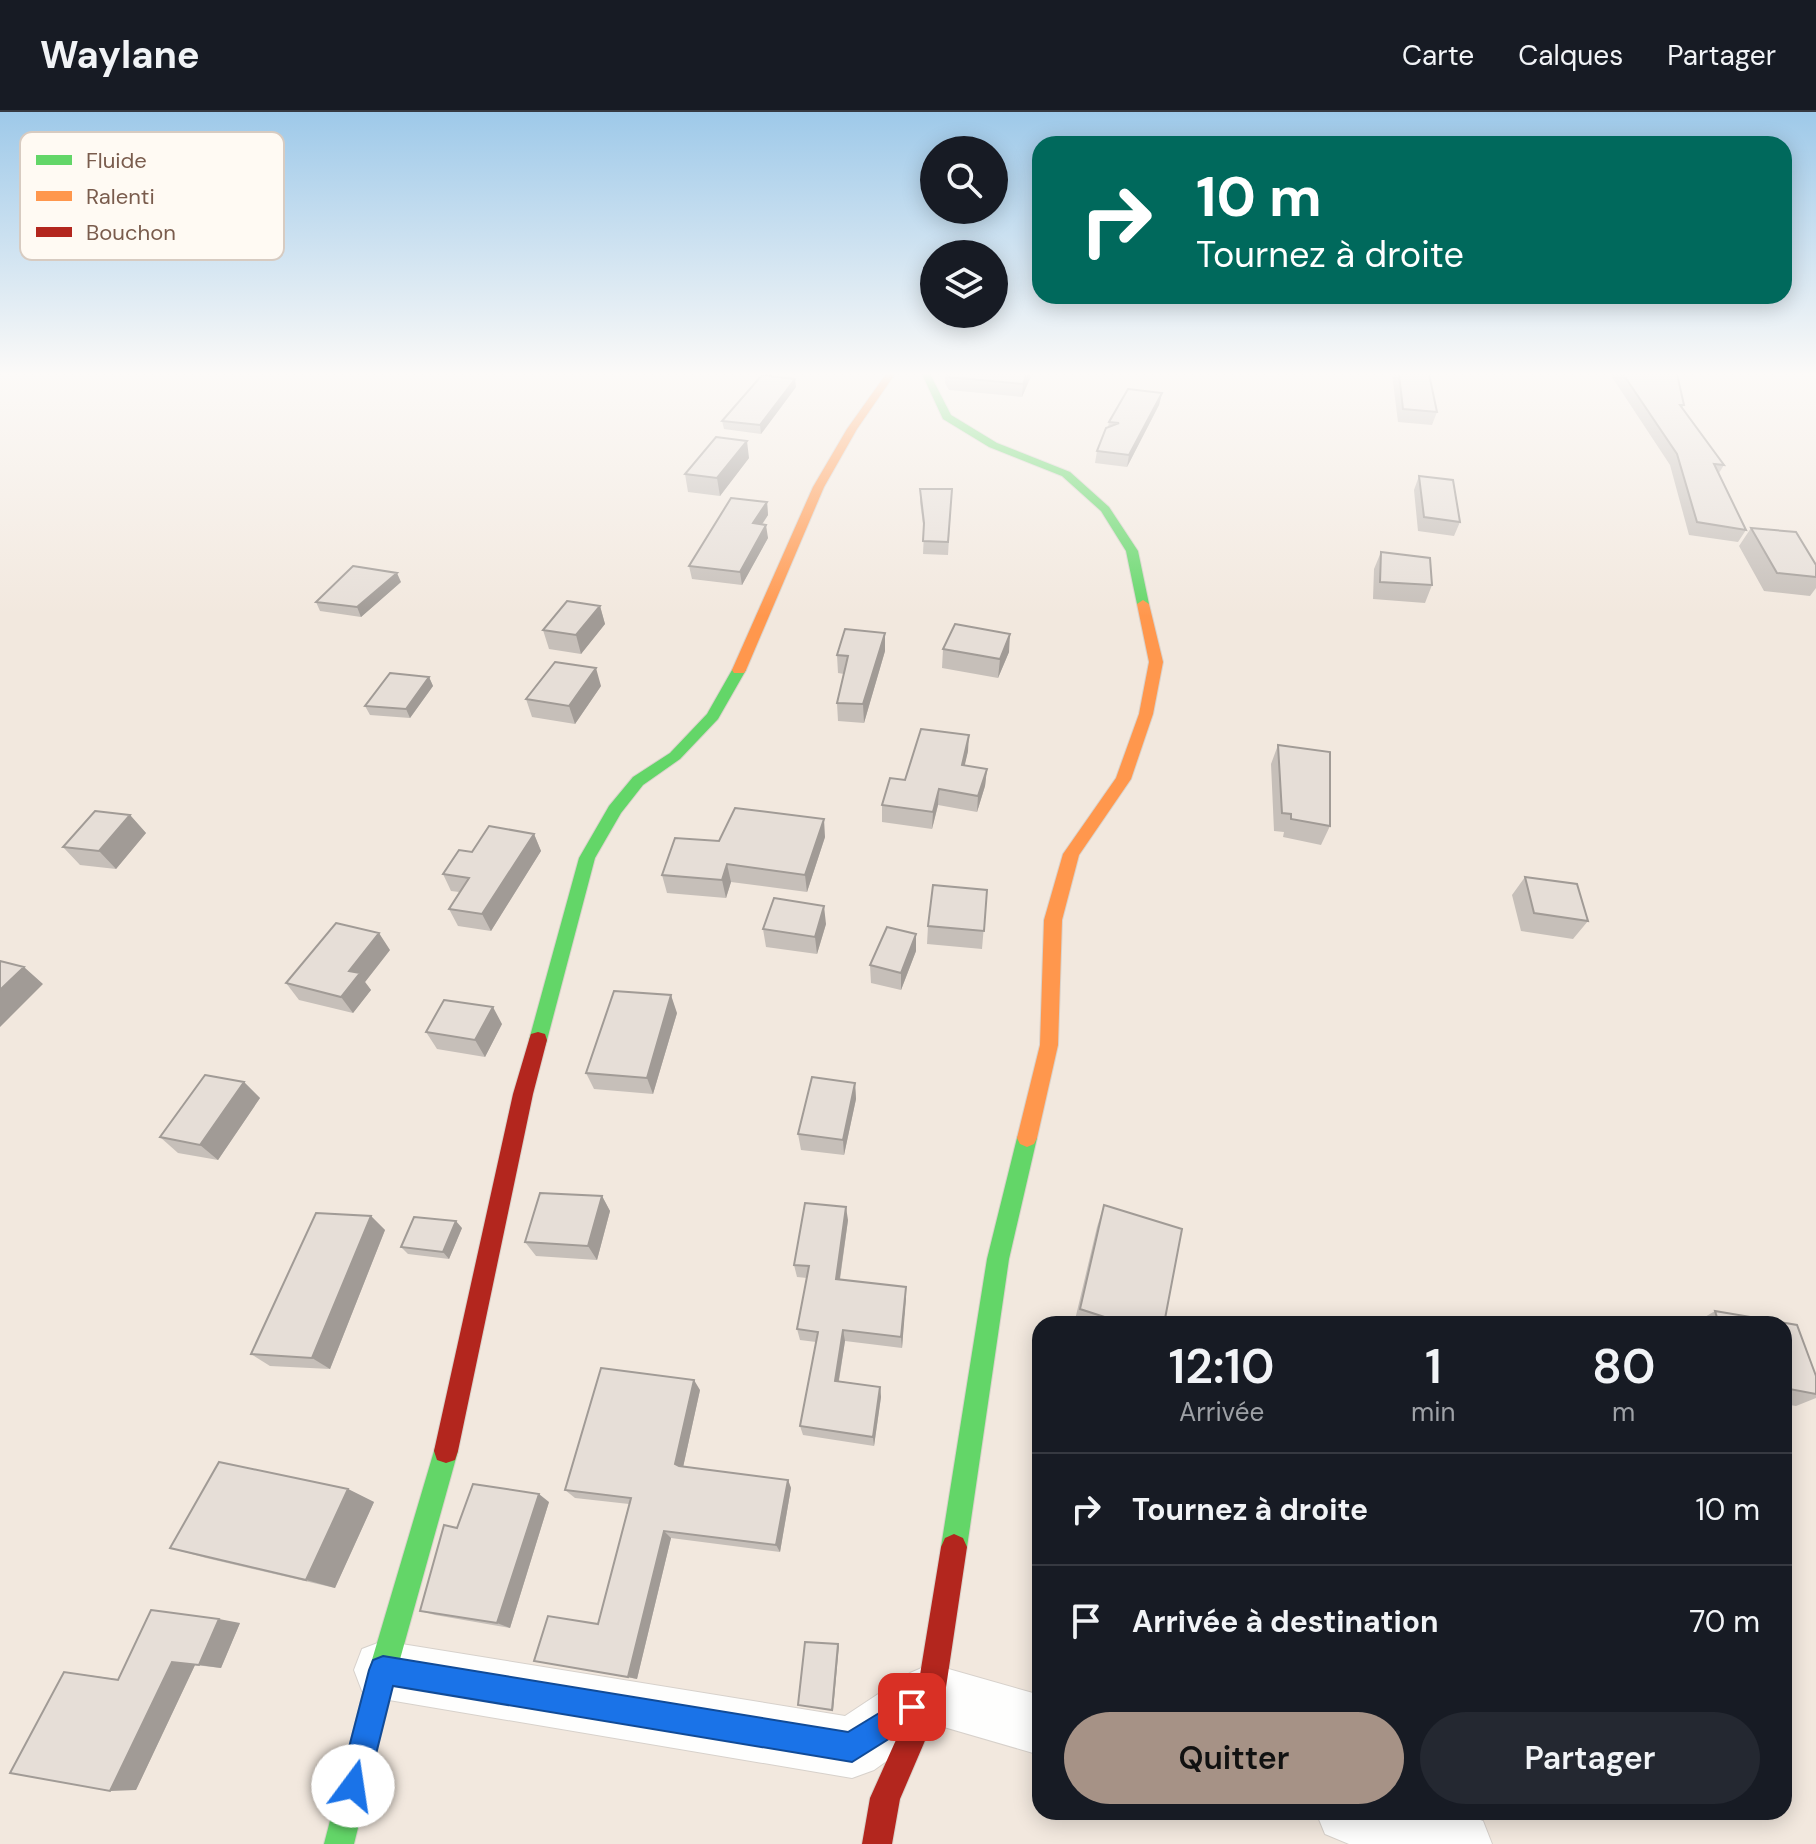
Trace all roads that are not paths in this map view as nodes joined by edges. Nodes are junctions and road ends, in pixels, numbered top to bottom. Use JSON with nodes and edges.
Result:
{"nodes":[{"id":1,"x":837,"y":455,"type":"edge"},
{"id":2,"x":1018,"y":455,"type":"edge"},
{"id":3,"x":383,"y":1670,"type":"junction"},
{"id":4,"x":931,"y":1694,"type":"junction"},
{"id":5,"x":1032,"y":1723,"type":"edge"},
{"id":6,"x":1375,"y":1820,"type":"edge"},
{"id":7,"x":339,"y":1844,"type":"edge"},
{"id":8,"x":877,"y":1844,"type":"edge"},
{"id":9,"x":1460,"y":1844,"type":"edge"}],
"edges":[{"from":1,"to":3,"type":"street"},
{"from":2,"to":4,"type":"street"},
{"from":3,"to":4,"type":"street"},
{"from":3,"to":7,"type":"street"},
{"from":4,"to":5,"type":"street"},
{"from":4,"to":8,"type":"street"},
{"from":6,"to":9,"type":"street"}]}
